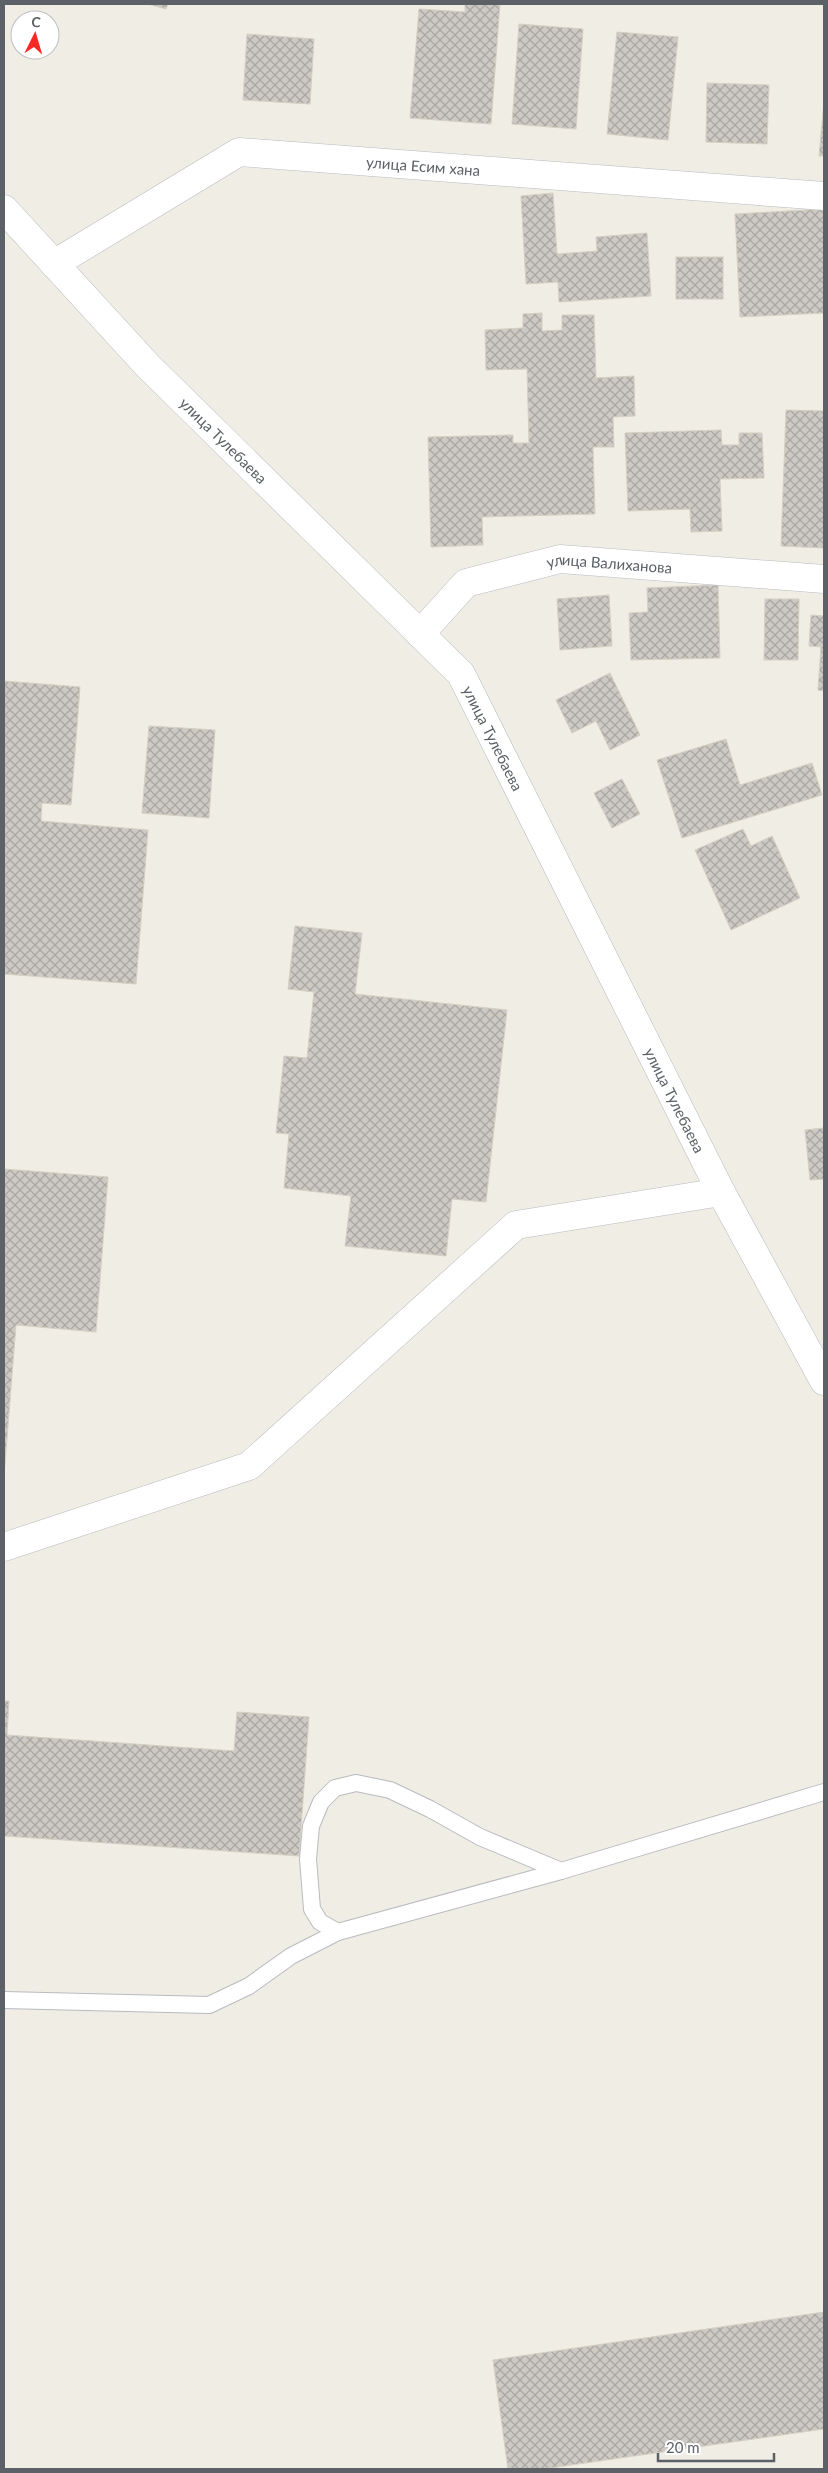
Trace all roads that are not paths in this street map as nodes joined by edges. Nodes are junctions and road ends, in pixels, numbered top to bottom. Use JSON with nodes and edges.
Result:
{"nodes":[{"id":1,"x":824,"y":196,"type":"edge"},
{"id":2,"x":4,"y":209,"type":"edge"},
{"id":3,"x":54,"y":264,"type":"junction"},
{"id":4,"x":824,"y":580,"type":"edge"},
{"id":5,"x":420,"y":634,"type":"junction"},
{"id":6,"x":721,"y":1192,"type":"junction"},
{"id":7,"x":824,"y":1381,"type":"edge"},
{"id":8,"x":4,"y":1547,"type":"edge"},
{"id":9,"x":824,"y":1792,"type":"edge"},
{"id":10,"x":560,"y":1870,"type":"junction"},
{"id":11,"x":338,"y":1932,"type":"junction"},
{"id":12,"x":4,"y":2000,"type":"edge"}],
"edges":[{"from":1,"to":3,"type":"street","name":"улица Есим хана"},
{"from":2,"to":3,"type":"street","name":"улица Тулебаева"},
{"from":3,"to":5,"type":"street","name":"улица Тулебаева"},
{"from":4,"to":5,"type":"street","name":"улица Валиханова"},
{"from":5,"to":6,"type":"street","name":"улица Тулебаева"},
{"from":6,"to":7,"type":"street","name":"улица Тулебаева"},
{"from":6,"to":8,"type":"street"},
{"from":9,"to":10,"type":"lane"},
{"from":10,"to":11,"type":"lane"},
{"from":10,"to":11,"type":"lane"},
{"from":11,"to":12,"type":"lane"}]}
